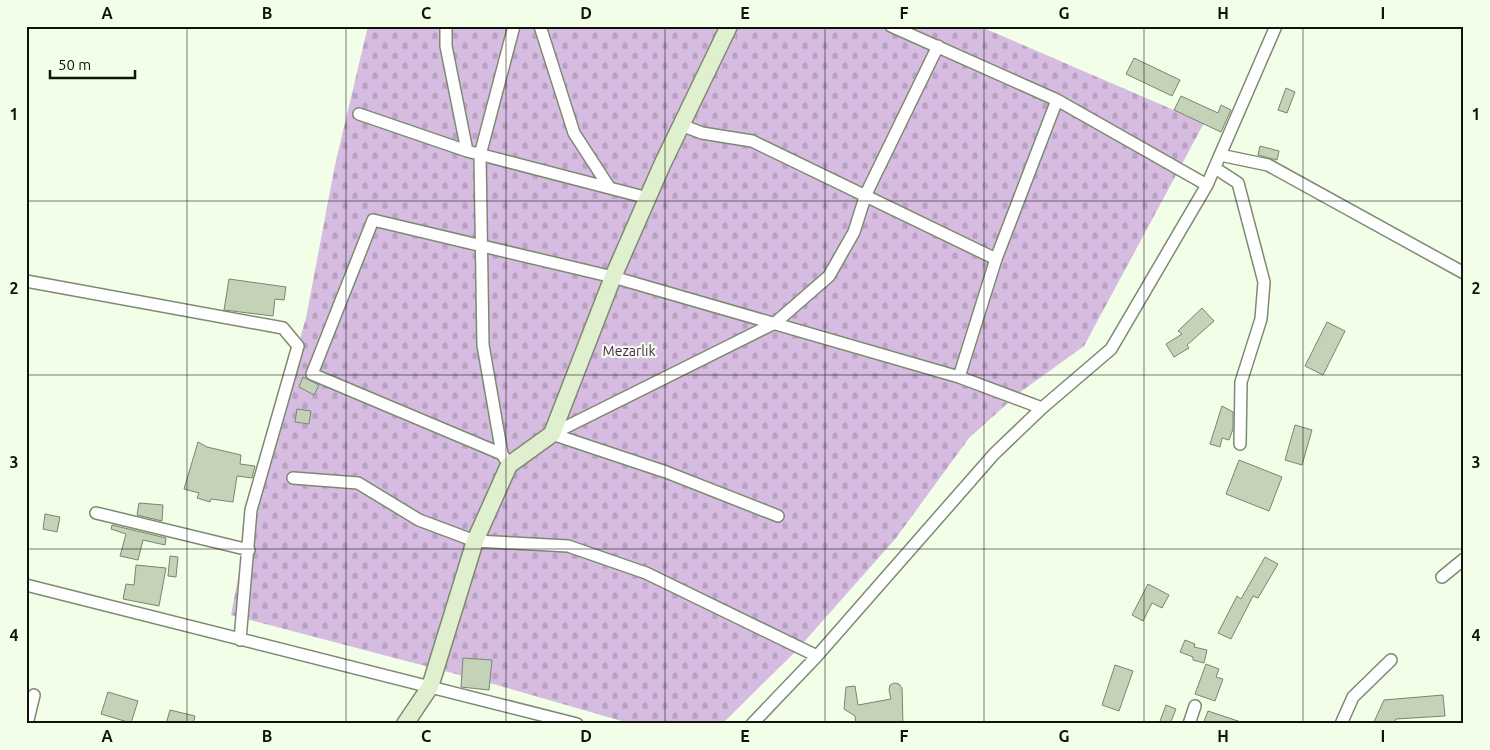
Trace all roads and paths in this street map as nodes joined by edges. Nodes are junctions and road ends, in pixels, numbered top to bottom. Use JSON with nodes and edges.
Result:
{"nodes":[{"id":1,"x":446,"y":26,"type":"edge"},
{"id":2,"x":514,"y":26,"type":"edge"},
{"id":3,"x":540,"y":26,"type":"edge"},
{"id":4,"x":730,"y":26,"type":"edge"},
{"id":5,"x":891,"y":26,"type":"edge"},
{"id":6,"x":1276,"y":26,"type":"edge"},
{"id":7,"x":938,"y":46,"type":"junction"},
{"id":8,"x":1057,"y":100,"type":"junction"},
{"id":9,"x":359,"y":114,"type":"dead end"},
{"id":10,"x":681,"y":125,"type":"junction"},
{"id":11,"x":467,"y":151,"type":"junction"},
{"id":12,"x":480,"y":155,"type":"junction"},
{"id":13,"x":1220,"y":155,"type":"junction"},
{"id":14,"x":1215,"y":168,"type":"junction"},
{"id":15,"x":1207,"y":184,"type":"junction"},
{"id":16,"x":609,"y":186,"type":"junction"},
{"id":17,"x":866,"y":194,"type":"junction"},
{"id":18,"x":648,"y":198,"type":"junction"},
{"id":19,"x":480,"y":247,"type":"junction"},
{"id":20,"x":996,"y":259,"type":"junction"},
{"id":21,"x":1464,"y":273,"type":"edge"},
{"id":22,"x":613,"y":277,"type":"junction"},
{"id":23,"x":26,"y":281,"type":"edge"},
{"id":24,"x":775,"y":323,"type":"junction"},
{"id":25,"x":959,"y":377,"type":"junction"},
{"id":26,"x":1042,"y":408,"type":"junction"},
{"id":27,"x":552,"y":434,"type":"junction"},
{"id":28,"x":1240,"y":444,"type":"dead end"},
{"id":29,"x":505,"y":459,"type":"junction"},
{"id":30,"x":293,"y":478,"type":"dead end"},
{"id":31,"x":96,"y":513,"type":"dead end"},
{"id":32,"x":778,"y":516,"type":"dead end"},
{"id":33,"x":475,"y":541,"type":"junction"},
{"id":34,"x":249,"y":550,"type":"junction"},
{"id":35,"x":1464,"y":559,"type":"edge"},
{"id":36,"x":1442,"y":577,"type":"dead end"},
{"id":37,"x":26,"y":585,"type":"edge"},
{"id":38,"x":240,"y":640,"type":"junction"},
{"id":39,"x":817,"y":656,"type":"junction"},
{"id":40,"x":1391,"y":660,"type":"dead end"},
{"id":41,"x":430,"y":687,"type":"junction"},
{"id":42,"x":34,"y":694,"type":"dead end"},
{"id":43,"x":1194,"y":706,"type":"dead end"},
{"id":44,"x":28,"y":724,"type":"edge"},
{"id":45,"x":405,"y":724,"type":"edge"},
{"id":46,"x":578,"y":724,"type":"edge"},
{"id":47,"x":752,"y":724,"type":"edge"},
{"id":48,"x":1189,"y":724,"type":"edge"},
{"id":49,"x":1341,"y":724,"type":"edge"}],
"edges":[{"from":1,"to":11,"type":"street"},
{"from":2,"to":12,"type":"street"},
{"from":3,"to":16,"type":"street"},
{"from":4,"to":10,"type":"street"},
{"from":5,"to":7,"type":"street"},
{"from":6,"to":13,"type":"street"},
{"from":7,"to":8,"type":"street"},
{"from":7,"to":17,"type":"street"},
{"from":8,"to":15,"type":"street"},
{"from":8,"to":20,"type":"street"},
{"from":9,"to":11,"type":"street"},
{"from":10,"to":17,"type":"street"},
{"from":10,"to":18,"type":"street"},
{"from":11,"to":12,"type":"street"},
{"from":12,"to":16,"type":"street"},
{"from":12,"to":19,"type":"street"},
{"from":13,"to":14,"type":"street"},
{"from":13,"to":21,"type":"street"},
{"from":14,"to":15,"type":"street"},
{"from":14,"to":28,"type":"street"},
{"from":15,"to":26,"type":"street"},
{"from":16,"to":18,"type":"street"},
{"from":17,"to":20,"type":"street"},
{"from":17,"to":24,"type":"street"},
{"from":18,"to":22,"type":"street"},
{"from":19,"to":22,"type":"street"},
{"from":19,"to":29,"type":"street"},
{"from":19,"to":29,"type":"street"},
{"from":20,"to":25,"type":"street"},
{"from":22,"to":24,"type":"street"},
{"from":22,"to":27,"type":"street"},
{"from":23,"to":34,"type":"street"},
{"from":24,"to":25,"type":"street"},
{"from":24,"to":27,"type":"street"},
{"from":25,"to":26,"type":"street"},
{"from":26,"to":39,"type":"street"},
{"from":27,"to":29,"type":"street"},
{"from":27,"to":32,"type":"street"},
{"from":29,"to":33,"type":"street"},
{"from":30,"to":33,"type":"street"},
{"from":31,"to":34,"type":"street"},
{"from":33,"to":39,"type":"street"},
{"from":33,"to":41,"type":"street"},
{"from":34,"to":38,"type":"street"},
{"from":35,"to":36,"type":"street"},
{"from":37,"to":38,"type":"street"},
{"from":38,"to":41,"type":"street"},
{"from":39,"to":47,"type":"street"},
{"from":40,"to":49,"type":"street"},
{"from":41,"to":45,"type":"street"},
{"from":41,"to":46,"type":"street"},
{"from":42,"to":44,"type":"street"},
{"from":43,"to":48,"type":"street"}]}
